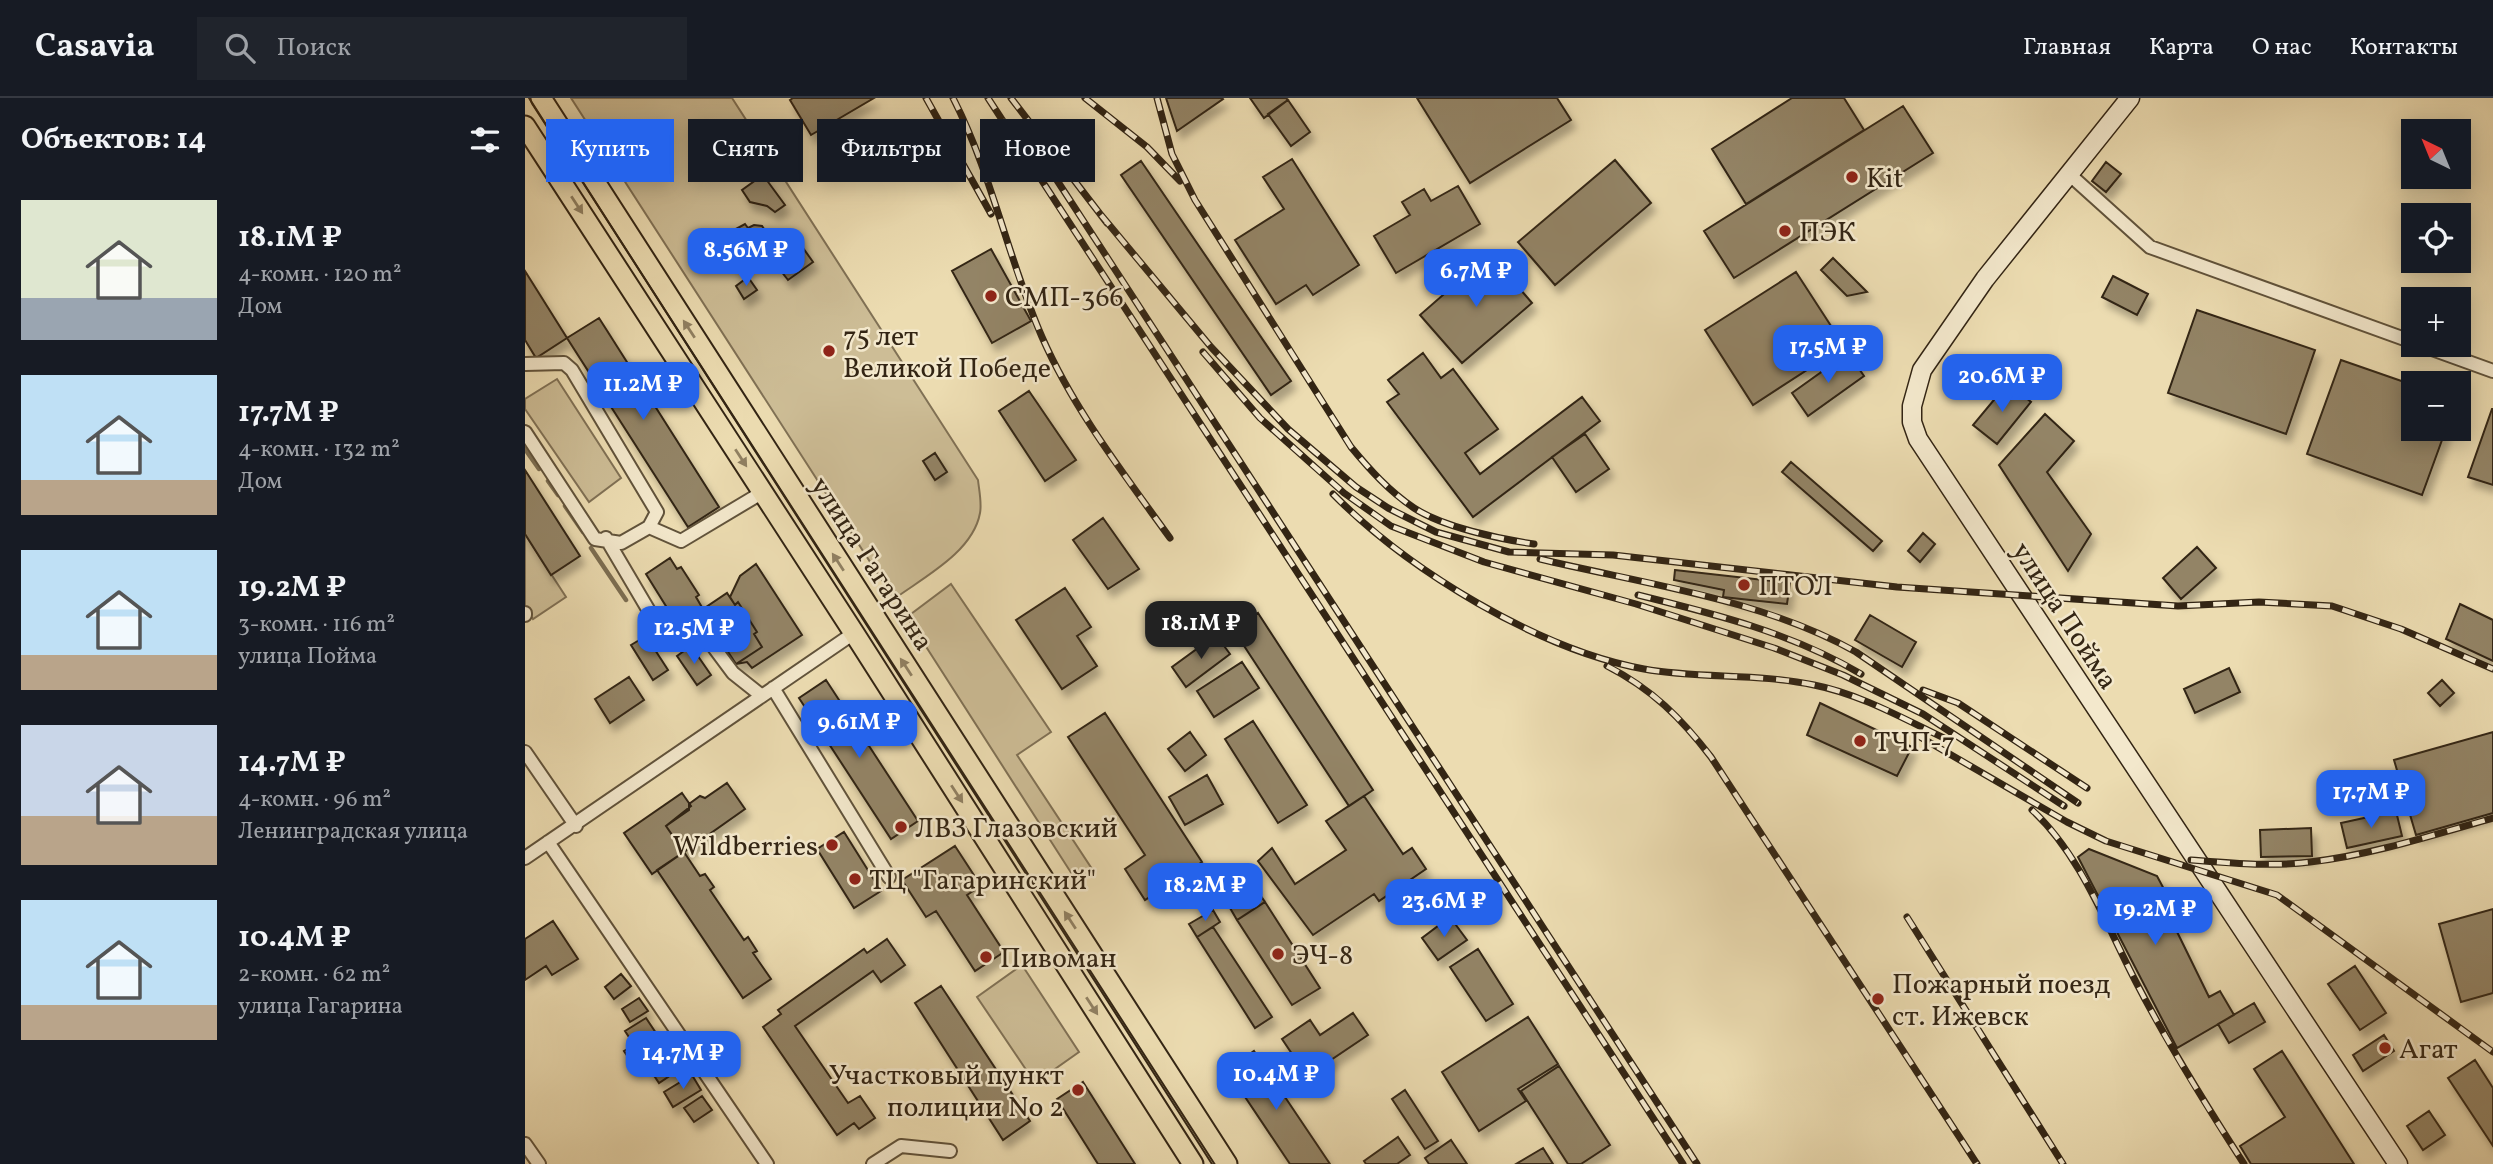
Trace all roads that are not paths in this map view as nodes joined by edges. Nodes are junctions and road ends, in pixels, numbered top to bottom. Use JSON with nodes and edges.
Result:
{"nodes":[{"id":1,"x":541,"y":98,"type":"edge"},
{"id":2,"x":2129,"y":99,"type":"edge"},
{"id":3,"x":525,"y":126,"type":"edge"},
{"id":4,"x":532,"y":152,"type":"edge"},
{"id":5,"x":2070,"y":174,"type":"junction"},
{"id":6,"x":2401,"y":338,"type":"edge"},
{"id":7,"x":2454,"y":357,"type":"edge"},
{"id":8,"x":525,"y":364,"type":"edge"},
{"id":9,"x":2493,"y":371,"type":"edge"},
{"id":10,"x":525,"y":432,"type":"edge"},
{"id":11,"x":763,"y":492,"type":"junction"},
{"id":12,"x":649,"y":527,"type":"junction"},
{"id":13,"x":606,"y":538,"type":"junction"},
{"id":14,"x":875,"y":619,"type":"junction"},
{"id":15,"x":854,"y":633,"type":"junction"},
{"id":16,"x":767,"y":692,"type":"junction"},
{"id":17,"x":525,"y":752,"type":"edge"},
{"id":18,"x":576,"y":826,"type":"junction"},
{"id":19,"x":548,"y":842,"type":"junction"},
{"id":20,"x":525,"y":859,"type":"edge"},
{"id":21,"x":889,"y":877,"type":"dead end"},
{"id":22,"x":525,"y":1144,"type":"edge"},
{"id":23,"x":950,"y":1151,"type":"dead end"},
{"id":24,"x":539,"y":1164,"type":"edge"},
{"id":25,"x":767,"y":1164,"type":"edge"},
{"id":26,"x":873,"y":1164,"type":"edge"},
{"id":27,"x":1193,"y":1164,"type":"edge"},
{"id":28,"x":1227,"y":1164,"type":"edge"},
{"id":29,"x":2399,"y":1164,"type":"edge"}],
"edges":[{"from":14,"to":1,"type":"main road","name":"улица Гагарина","one_way":true},
{"from":2,"to":5,"type":"main road","name":"улица Пойма"},
{"from":3,"to":4,"type":"main road","name":"улица Гагарина"},
{"from":4,"to":11,"type":"main road","name":"улица Гагарина","one_way":true},
{"from":5,"to":6,"type":"street"},
{"from":5,"to":29,"type":"main road","name":"улица Пойма"},
{"from":7,"to":9,"type":"street"},
{"from":8,"to":12,"type":"street"},
{"from":10,"to":13,"type":"street"},
{"from":11,"to":12,"type":"street"},
{"from":11,"to":15,"type":"main road","name":"улица Гагарина"},
{"from":12,"to":13,"type":"street"},
{"from":13,"to":16,"type":"street"},
{"from":14,"to":15,"type":"main road"},
{"from":28,"to":14,"type":"main road","name":"улица Гагарина","one_way":true},
{"from":15,"to":16,"type":"street"},
{"from":15,"to":27,"type":"main road","name":"улица Гагарина","one_way":true},
{"from":16,"to":18,"type":"street"},
{"from":16,"to":21,"type":"street"},
{"from":17,"to":18,"type":"street"},
{"from":18,"to":19,"type":"street"},
{"from":19,"to":20,"type":"street"},
{"from":19,"to":25,"type":"street"},
{"from":22,"to":24,"type":"street"},
{"from":23,"to":26,"type":"street"}]}
